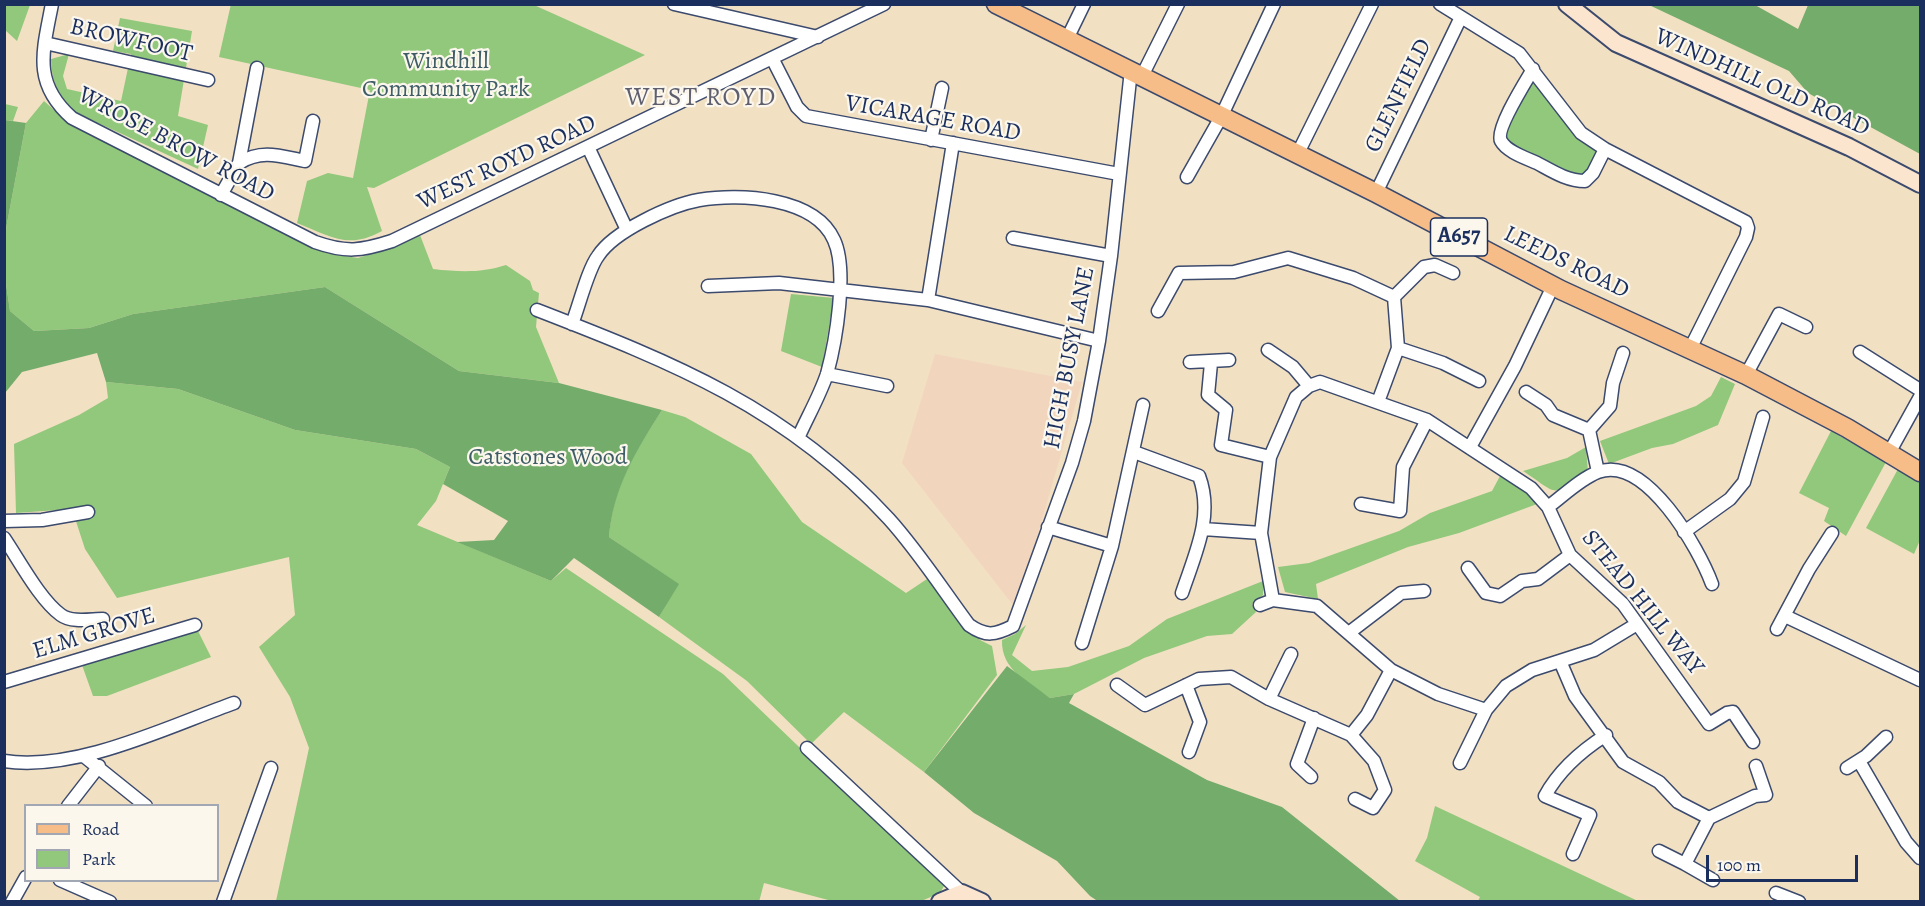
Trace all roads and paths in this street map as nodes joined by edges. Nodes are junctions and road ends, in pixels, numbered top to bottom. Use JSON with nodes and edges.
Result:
{"nodes":[{"id":1,"x":52,"y":4,"type":"edge"},
{"id":2,"x":674,"y":4,"type":"edge"},
{"id":3,"x":884,"y":4,"type":"edge"},
{"id":4,"x":996,"y":4,"type":"edge"},
{"id":5,"x":1084,"y":4,"type":"edge"},
{"id":6,"x":1178,"y":4,"type":"edge"},
{"id":7,"x":1274,"y":4,"type":"edge"},
{"id":8,"x":1372,"y":4,"type":"edge"},
{"id":9,"x":1440,"y":4,"type":"edge"},
{"id":10,"x":1567,"y":4,"type":"edge"},
{"id":11,"x":1461,"y":17,"type":"junction"},
{"id":12,"x":818,"y":37,"type":"junction"},
{"id":13,"x":1067,"y":39,"type":"junction"},
{"id":14,"x":45,"y":43,"type":"junction"},
{"id":15,"x":772,"y":58,"type":"junction"},
{"id":16,"x":257,"y":68,"type":"dead end"},
{"id":17,"x":1533,"y":69,"type":"junction"},
{"id":18,"x":1136,"y":73,"type":"junction"},
{"id":19,"x":208,"y":80,"type":"dead end"},
{"id":20,"x":942,"y":88,"type":"dead end"},
{"id":21,"x":1221,"y":117,"type":"junction"},
{"id":22,"x":313,"y":121,"type":"dead end"},
{"id":23,"x":931,"y":140,"type":"junction"},
{"id":24,"x":954,"y":143,"type":"junction"},
{"id":25,"x":589,"y":148,"type":"junction"},
{"id":26,"x":1605,"y":149,"type":"junction"},
{"id":27,"x":1297,"y":155,"type":"junction"},
{"id":28,"x":239,"y":163,"type":"junction"},
{"id":29,"x":1119,"y":174,"type":"junction"},
{"id":30,"x":1186,"y":177,"type":"dead end"},
{"id":31,"x":1920,"y":184,"type":"edge"},
{"id":32,"x":1376,"y":193,"type":"junction"},
{"id":33,"x":221,"y":195,"type":"junction"},
{"id":34,"x":627,"y":230,"type":"junction"},
{"id":35,"x":1013,"y":238,"type":"dead end"},
{"id":36,"x":374,"y":247,"type":"joint"},
{"id":37,"x":1111,"y":256,"type":"junction"},
{"id":38,"x":1453,"y":273,"type":"dead end"},
{"id":39,"x":708,"y":286,"type":"dead end"},
{"id":40,"x":1554,"y":286,"type":"junction"},
{"id":41,"x":842,"y":290,"type":"junction"},
{"id":42,"x":1394,"y":297,"type":"junction"},
{"id":43,"x":928,"y":300,"type":"junction"},
{"id":44,"x":537,"y":310,"type":"dead end"},
{"id":45,"x":1158,"y":311,"type":"dead end"},
{"id":46,"x":572,"y":324,"type":"junction"},
{"id":47,"x":1806,"y":327,"type":"dead end"},
{"id":48,"x":1099,"y":341,"type":"junction"},
{"id":49,"x":1398,"y":348,"type":"junction"},
{"id":50,"x":1690,"y":349,"type":"junction"},
{"id":51,"x":1268,"y":350,"type":"dead end"},
{"id":52,"x":1623,"y":352,"type":"dead end"},
{"id":53,"x":1860,"y":352,"type":"dead end"},
{"id":54,"x":1229,"y":360,"type":"dead end"},
{"id":55,"x":1190,"y":362,"type":"dead end"},
{"id":56,"x":1211,"y":363,"type":"junction"},
{"id":57,"x":826,"y":374,"type":"junction"},
{"id":58,"x":1746,"y":375,"type":"junction"},
{"id":59,"x":1479,"y":381,"type":"dead end"},
{"id":60,"x":887,"y":386,"type":"dead end"},
{"id":61,"x":1309,"y":386,"type":"junction"},
{"id":62,"x":1920,"y":390,"type":"edge"},
{"id":63,"x":1526,"y":392,"type":"dead end"},
{"id":64,"x":1920,"y":397,"type":"edge"},
{"id":65,"x":1378,"y":402,"type":"junction"},
{"id":66,"x":1143,"y":405,"type":"dead end"},
{"id":67,"x":1763,"y":417,"type":"dead end"},
{"id":68,"x":1427,"y":420,"type":"junction"},
{"id":69,"x":1590,"y":430,"type":"junction"},
{"id":70,"x":799,"y":436,"type":"junction"},
{"id":71,"x":1470,"y":447,"type":"junction"},
{"id":72,"x":1134,"y":452,"type":"junction"},
{"id":73,"x":1889,"y":453,"type":"junction"},
{"id":74,"x":1270,"y":457,"type":"junction"},
{"id":75,"x":1598,"y":472,"type":"junction"},
{"id":76,"x":1920,"y":472,"type":"edge"},
{"id":77,"x":1361,"y":504,"type":"dead end"},
{"id":78,"x":1548,"y":507,"type":"junction"},
{"id":79,"x":88,"y":512,"type":"dead end"},
{"id":80,"x":4,"y":521,"type":"edge"},
{"id":81,"x":1048,"y":527,"type":"junction"},
{"id":82,"x":1203,"y":529,"type":"junction"},
{"id":83,"x":1684,"y":532,"type":"junction"},
{"id":84,"x":1261,"y":533,"type":"junction"},
{"id":85,"x":1832,"y":533,"type":"dead end"},
{"id":86,"x":4,"y":538,"type":"edge"},
{"id":87,"x":1112,"y":546,"type":"junction"},
{"id":88,"x":1570,"y":555,"type":"junction"},
{"id":89,"x":1468,"y":568,"type":"dead end"},
{"id":90,"x":1712,"y":584,"type":"dead end"},
{"id":91,"x":1424,"y":591,"type":"dead end"},
{"id":92,"x":1182,"y":592,"type":"dead end"},
{"id":93,"x":1273,"y":600,"type":"junction"},
{"id":94,"x":1260,"y":605,"type":"dead end"},
{"id":95,"x":1785,"y":616,"type":"junction"},
{"id":96,"x":103,"y":619,"type":"dead end"},
{"id":97,"x":1637,"y":624,"type":"junction"},
{"id":98,"x":195,"y":626,"type":"dead end"},
{"id":99,"x":1777,"y":630,"type":"dead end"},
{"id":100,"x":1350,"y":632,"type":"junction"},
{"id":101,"x":1082,"y":643,"type":"dead end"},
{"id":102,"x":1291,"y":654,"type":"dead end"},
{"id":103,"x":1560,"y":662,"type":"junction"},
{"id":104,"x":1391,"y":670,"type":"junction"},
{"id":105,"x":1920,"y":680,"type":"edge"},
{"id":106,"x":4,"y":682,"type":"edge"},
{"id":107,"x":1117,"y":685,"type":"dead end"},
{"id":108,"x":1186,"y":686,"type":"junction"},
{"id":109,"x":1269,"y":699,"type":"junction"},
{"id":110,"x":234,"y":703,"type":"dead end"},
{"id":111,"x":1486,"y":710,"type":"junction"},
{"id":112,"x":1314,"y":718,"type":"junction"},
{"id":113,"x":1351,"y":735,"type":"junction"},
{"id":114,"x":1606,"y":735,"type":"junction"},
{"id":115,"x":1886,"y":737,"type":"dead end"},
{"id":116,"x":1753,"y":742,"type":"dead end"},
{"id":117,"x":807,"y":748,"type":"dead end"},
{"id":118,"x":1189,"y":752,"type":"dead end"},
{"id":119,"x":85,"y":757,"type":"junction"},
{"id":120,"x":4,"y":761,"type":"edge"},
{"id":121,"x":1859,"y":761,"type":"junction"},
{"id":122,"x":1460,"y":763,"type":"dead end"},
{"id":123,"x":99,"y":766,"type":"junction"},
{"id":124,"x":1756,"y":766,"type":"dead end"},
{"id":125,"x":271,"y":768,"type":"dead end"},
{"id":126,"x":1847,"y":768,"type":"dead end"},
{"id":127,"x":1311,"y":777,"type":"dead end"},
{"id":128,"x":1355,"y":799,"type":"dead end"},
{"id":129,"x":70,"y":804,"type":"edge"},
{"id":130,"x":144,"y":804,"type":"edge"},
{"id":131,"x":1709,"y":818,"type":"junction"},
{"id":132,"x":1659,"y":851,"type":"dead end"},
{"id":133,"x":1573,"y":854,"type":"dead end"},
{"id":134,"x":1920,"y":858,"type":"edge"},
{"id":135,"x":1684,"y":864,"type":"junction"},
{"id":136,"x":1713,"y":880,"type":"dead end"},
{"id":137,"x":24,"y":881,"type":"edge"},
{"id":138,"x":65,"y":882,"type":"edge"},
{"id":139,"x":962,"y":892,"type":"junction"},
{"id":140,"x":1776,"y":893,"type":"dead end"},
{"id":141,"x":12,"y":902,"type":"edge"},
{"id":142,"x":110,"y":902,"type":"edge"},
{"id":143,"x":223,"y":902,"type":"edge"},
{"id":144,"x":940,"y":902,"type":"edge"},
{"id":145,"x":982,"y":902,"type":"edge"},
{"id":146,"x":1799,"y":902,"type":"edge"}],
"edges":[{"from":1,"to":14,"type":"street","name":"WROSE BROW ROAD"},
{"from":2,"to":12,"type":"street"},
{"from":3,"to":12,"type":"street","name":"WEST ROYD ROAD"},
{"from":4,"to":13,"type":"main road","name":"LEEDS ROAD","number":"A657"},
{"from":5,"to":13,"type":"street"},
{"from":6,"to":18,"type":"street","name":"HIGH BUSY LANE"},
{"from":7,"to":21,"type":"street"},
{"from":8,"to":27,"type":"street"},
{"from":9,"to":11,"type":"street"},
{"from":10,"to":31,"type":"street","name":"WINDHILL OLD ROAD"},
{"from":11,"to":17,"type":"street"},
{"from":11,"to":32,"type":"street","name":"GLENFIELD"},
{"from":12,"to":15,"type":"street","name":"WEST ROYD ROAD"},
{"from":13,"to":18,"type":"main road","name":"LEEDS ROAD","number":"A657"},
{"from":14,"to":19,"type":"street","name":"BROWFOOT"},
{"from":14,"to":33,"type":"street","name":"WROSE BROW ROAD"},
{"from":15,"to":23,"type":"street","name":"VICARAGE ROAD"},
{"from":15,"to":25,"type":"street","name":"WEST ROYD ROAD"},
{"from":16,"to":28,"type":"street"},
{"from":17,"to":26,"type":"street"},
{"from":17,"to":26,"type":"street"},
{"from":18,"to":21,"type":"main road","name":"LEEDS ROAD","number":"A657"},
{"from":18,"to":29,"type":"street","name":"HIGH BUSY LANE"},
{"from":20,"to":23,"type":"street"},
{"from":21,"to":27,"type":"main road","name":"LEEDS ROAD","number":"A657"},
{"from":21,"to":30,"type":"street"},
{"from":22,"to":28,"type":"street"},
{"from":23,"to":24,"type":"street","name":"VICARAGE ROAD"},
{"from":24,"to":29,"type":"street","name":"VICARAGE ROAD"},
{"from":24,"to":43,"type":"street"},
{"from":25,"to":34,"type":"street"},
{"from":25,"to":36,"type":"street","name":"WEST ROYD ROAD"},
{"from":26,"to":50,"type":"street"},
{"from":27,"to":32,"type":"main road","name":"LEEDS ROAD","number":"A657"},
{"from":28,"to":33,"type":"street"},
{"from":29,"to":37,"type":"street","name":"HIGH BUSY LANE"},
{"from":32,"to":40,"type":"main road","name":"LEEDS ROAD","number":"A657"},
{"from":33,"to":36,"type":"street","name":"WROSE BROW ROAD"},
{"from":34,"to":41,"type":"street"},
{"from":34,"to":46,"type":"street"},
{"from":35,"to":37,"type":"street"},
{"from":37,"to":48,"type":"street","name":"HIGH BUSY LANE"},
{"from":38,"to":42,"type":"street"},
{"from":39,"to":41,"type":"street"},
{"from":40,"to":50,"type":"main road","name":"LEEDS ROAD","number":"A657"},
{"from":40,"to":71,"type":"street"},
{"from":41,"to":43,"type":"street"},
{"from":41,"to":57,"type":"street"},
{"from":42,"to":45,"type":"street"},
{"from":42,"to":49,"type":"street"},
{"from":43,"to":48,"type":"street"},
{"from":44,"to":46,"type":"street"},
{"from":46,"to":70,"type":"street"},
{"from":47,"to":58,"type":"street"},
{"from":48,"to":81,"type":"street","name":"HIGH BUSY LANE"},
{"from":49,"to":59,"type":"street"},
{"from":49,"to":65,"type":"street"},
{"from":50,"to":58,"type":"main road","name":"LEEDS ROAD","number":"A657"},
{"from":51,"to":61,"type":"street"},
{"from":52,"to":69,"type":"street"},
{"from":53,"to":62,"type":"street"},
{"from":54,"to":56,"type":"street"},
{"from":55,"to":56,"type":"street"},
{"from":56,"to":74,"type":"street"},
{"from":57,"to":60,"type":"street"},
{"from":57,"to":70,"type":"street"},
{"from":58,"to":73,"type":"main road","name":"LEEDS ROAD","number":"A657"},
{"from":61,"to":65,"type":"street","name":"STEAD HILL WAY"},
{"from":61,"to":74,"type":"street"},
{"from":63,"to":69,"type":"street"},
{"from":64,"to":73,"type":"street"},
{"from":65,"to":68,"type":"street","name":"STEAD HILL WAY"},
{"from":66,"to":72,"type":"street"},
{"from":67,"to":83,"type":"street"},
{"from":68,"to":71,"type":"street","name":"STEAD HILL WAY"},
{"from":68,"to":77,"type":"street"},
{"from":69,"to":75,"type":"street"},
{"from":70,"to":81,"type":"street","name":"HIGH BUSY LANE"},
{"from":71,"to":78,"type":"street","name":"STEAD HILL WAY"},
{"from":72,"to":82,"type":"street"},
{"from":72,"to":87,"type":"street"},
{"from":73,"to":76,"type":"main road","name":"LEEDS ROAD","number":"A657"},
{"from":74,"to":84,"type":"street"},
{"from":75,"to":78,"type":"street"},
{"from":75,"to":83,"type":"street"},
{"from":78,"to":88,"type":"street","name":"STEAD HILL WAY"},
{"from":79,"to":80,"type":"street"},
{"from":81,"to":87,"type":"street"},
{"from":82,"to":84,"type":"street"},
{"from":82,"to":92,"type":"street"},
{"from":83,"to":90,"type":"street"},
{"from":84,"to":93,"type":"street"},
{"from":85,"to":95,"type":"street"},
{"from":86,"to":96,"type":"street"},
{"from":87,"to":101,"type":"street"},
{"from":88,"to":89,"type":"street"},
{"from":88,"to":97,"type":"street","name":"STEAD HILL WAY"},
{"from":91,"to":100,"type":"street"},
{"from":93,"to":94,"type":"street"},
{"from":93,"to":100,"type":"street"},
{"from":95,"to":99,"type":"street"},
{"from":95,"to":105,"type":"street"},
{"from":97,"to":103,"type":"street"},
{"from":97,"to":116,"type":"street","name":"STEAD HILL WAY"},
{"from":98,"to":106,"type":"street","name":"ELM GROVE"},
{"from":100,"to":104,"type":"street"},
{"from":102,"to":109,"type":"street"},
{"from":103,"to":111,"type":"street"},
{"from":103,"to":114,"type":"street"},
{"from":104,"to":111,"type":"street"},
{"from":104,"to":113,"type":"street"},
{"from":107,"to":108,"type":"street"},
{"from":108,"to":109,"type":"street"},
{"from":108,"to":118,"type":"street"},
{"from":109,"to":112,"type":"street"},
{"from":110,"to":119,"type":"street"},
{"from":111,"to":122,"type":"street"},
{"from":112,"to":113,"type":"street"},
{"from":112,"to":127,"type":"street"},
{"from":113,"to":128,"type":"street"},
{"from":114,"to":131,"type":"street"},
{"from":114,"to":133,"type":"street"},
{"from":115,"to":121,"type":"street"},
{"from":117,"to":139,"type":"street"},
{"from":119,"to":120,"type":"street"},
{"from":119,"to":123,"type":"street"},
{"from":121,"to":126,"type":"street"},
{"from":121,"to":134,"type":"street"},
{"from":123,"to":129,"type":"street"},
{"from":123,"to":130,"type":"street"},
{"from":124,"to":131,"type":"street"},
{"from":125,"to":143,"type":"street"},
{"from":131,"to":135,"type":"street"},
{"from":132,"to":135,"type":"street"},
{"from":135,"to":136,"type":"street"},
{"from":137,"to":141,"type":"street"},
{"from":138,"to":142,"type":"street"},
{"from":139,"to":144,"type":"street"},
{"from":139,"to":145,"type":"street"},
{"from":140,"to":146,"type":"street"}]}
